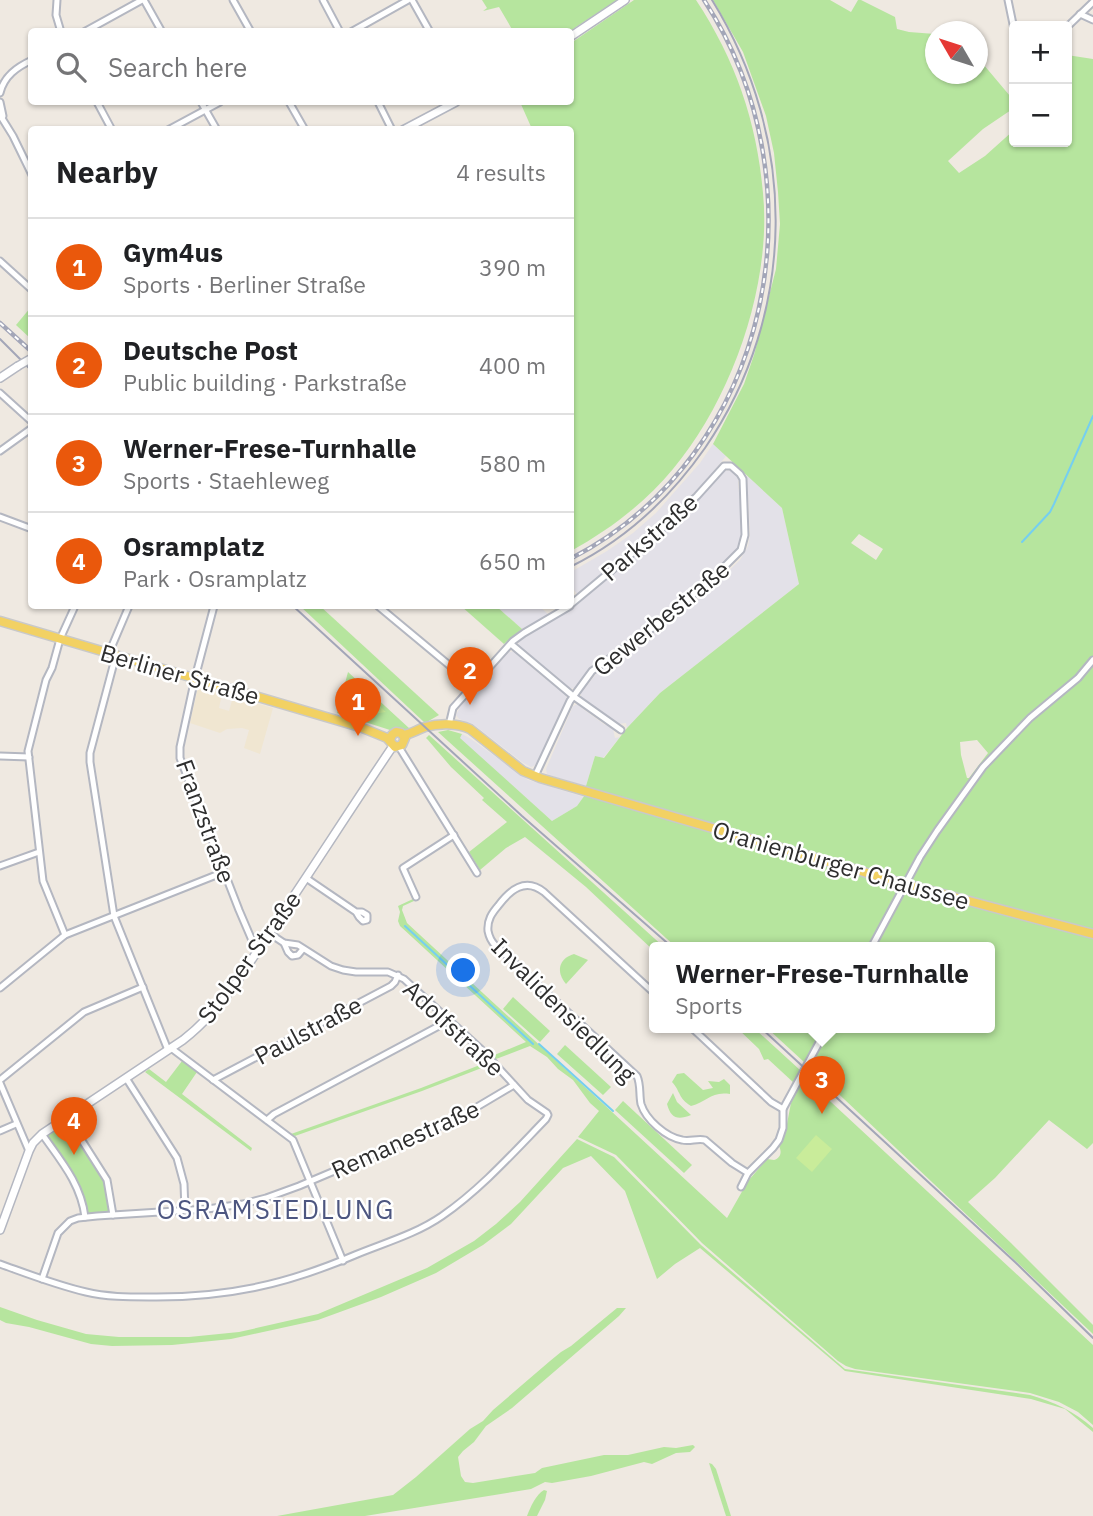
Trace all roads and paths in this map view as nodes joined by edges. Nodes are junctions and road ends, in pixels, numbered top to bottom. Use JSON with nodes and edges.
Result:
{"nodes":[{"id":1,"x":57,"y":0,"type":"edge"},
{"id":2,"x":143,"y":0,"type":"edge"},
{"id":3,"x":233,"y":0,"type":"edge"},
{"id":4,"x":323,"y":0,"type":"edge"},
{"id":5,"x":410,"y":0,"type":"edge"},
{"id":6,"x":625,"y":0,"type":"edge"},
{"id":7,"x":1008,"y":0,"type":"edge"},
{"id":8,"x":1093,"y":2,"type":"edge"},
{"id":9,"x":1080,"y":14,"type":"junction"},
{"id":10,"x":1093,"y":20,"type":"edge"},
{"id":11,"x":1012,"y":21,"type":"edge"},
{"id":12,"x":1072,"y":22,"type":"edge"},
{"id":13,"x":60,"y":28,"type":"edge"},
{"id":14,"x":92,"y":28,"type":"edge"},
{"id":15,"x":160,"y":28,"type":"edge"},
{"id":16,"x":249,"y":28,"type":"edge"},
{"id":17,"x":338,"y":28,"type":"edge"},
{"id":18,"x":358,"y":28,"type":"edge"},
{"id":19,"x":428,"y":28,"type":"edge"},
{"id":20,"x":574,"y":34,"type":"edge"},
{"id":21,"x":28,"y":62,"type":"edge"},
{"id":22,"x":0,"y":93,"type":"edge"},
{"id":23,"x":0,"y":102,"type":"edge"},
{"id":24,"x":99,"y":105,"type":"edge"},
{"id":25,"x":203,"y":105,"type":"edge"},
{"id":26,"x":214,"y":105,"type":"edge"},
{"id":27,"x":291,"y":105,"type":"edge"},
{"id":28,"x":379,"y":105,"type":"edge"},
{"id":29,"x":450,"y":105,"type":"edge"},
{"id":30,"x":206,"y":109,"type":"junction"},
{"id":31,"x":1,"y":116,"type":"edge"},
{"id":32,"x":110,"y":126,"type":"edge"},
{"id":33,"x":176,"y":126,"type":"edge"},
{"id":34,"x":215,"y":126,"type":"edge"},
{"id":35,"x":303,"y":126,"type":"edge"},
{"id":36,"x":390,"y":126,"type":"edge"},
{"id":37,"x":410,"y":126,"type":"edge"},
{"id":38,"x":28,"y":167,"type":"edge"},
{"id":39,"x":0,"y":261,"type":"edge"},
{"id":40,"x":28,"y":286,"type":"edge"},
{"id":41,"x":28,"y":360,"type":"edge"},
{"id":42,"x":0,"y":378,"type":"edge"},
{"id":43,"x":0,"y":393,"type":"edge"},
{"id":44,"x":28,"y":418,"type":"edge"},
{"id":45,"x":28,"y":431,"type":"edge"},
{"id":46,"x":0,"y":451,"type":"edge"},
{"id":47,"x":724,"y":466,"type":"joint"},
{"id":48,"x":0,"y":517,"type":"edge"},
{"id":49,"x":28,"y":528,"type":"edge"},
{"id":50,"x":574,"y":602,"type":"edge"},
{"id":51,"x":74,"y":609,"type":"edge"},
{"id":52,"x":128,"y":609,"type":"edge"},
{"id":53,"x":213,"y":609,"type":"edge"},
{"id":54,"x":382,"y":609,"type":"edge"},
{"id":55,"x":563,"y":609,"type":"edge"},
{"id":56,"x":0,"y":621,"type":"edge"},
{"id":57,"x":60,"y":639,"type":"junction"},
{"id":58,"x":511,"y":644,"type":"junction"},
{"id":59,"x":112,"y":654,"type":"junction"},
{"id":60,"x":1093,"y":660,"type":"edge"},
{"id":61,"x":195,"y":678,"type":"junction"},
{"id":62,"x":473,"y":685,"type":"junction"},
{"id":63,"x":573,"y":696,"type":"junction"},
{"id":64,"x":450,"y":725,"type":"junction"},
{"id":65,"x":621,"y":730,"type":"dead end"},
{"id":66,"x":397,"y":741,"type":"junction"},
{"id":67,"x":0,"y":757,"type":"edge"},
{"id":68,"x":29,"y":757,"type":"junction"},
{"id":69,"x":536,"y":776,"type":"junction"},
{"id":70,"x":454,"y":835,"type":"junction"},
{"id":71,"x":39,"y":852,"type":"junction"},
{"id":72,"x":0,"y":866,"type":"edge"},
{"id":73,"x":225,"y":872,"type":"junction"},
{"id":74,"x":477,"y":873,"type":"dead end"},
{"id":75,"x":306,"y":878,"type":"junction"},
{"id":76,"x":905,"y":884,"type":"junction"},
{"id":77,"x":416,"y":897,"type":"dead end"},
{"id":78,"x":356,"y":912,"type":"dead end"},
{"id":79,"x":114,"y":916,"type":"junction"},
{"id":80,"x":269,"y":933,"type":"junction"},
{"id":81,"x":1093,"y":934,"type":"edge"},
{"id":82,"x":65,"y":935,"type":"junction"},
{"id":83,"x":874,"y":942,"type":"edge"},
{"id":84,"x":284,"y":943,"type":"junction"},
{"id":85,"x":303,"y":948,"type":"junction"},
{"id":86,"x":257,"y":952,"type":"junction"},
{"id":87,"x":398,"y":975,"type":"junction"},
{"id":88,"x":143,"y":987,"type":"junction"},
{"id":89,"x":0,"y":988,"type":"edge"},
{"id":90,"x":649,"y":988,"type":"edge"},
{"id":91,"x":450,"y":1020,"type":"junction"},
{"id":92,"x":697,"y":1033,"type":"edge"},
{"id":93,"x":824,"y":1033,"type":"edge"},
{"id":94,"x":169,"y":1049,"type":"junction"},
{"id":95,"x":126,"y":1078,"type":"junction"},
{"id":96,"x":214,"y":1080,"type":"junction"},
{"id":97,"x":0,"y":1082,"type":"edge"},
{"id":98,"x":514,"y":1085,"type":"junction"},
{"id":99,"x":783,"y":1109,"type":"junction"},
{"id":100,"x":67,"y":1117,"type":"junction"},
{"id":101,"x":267,"y":1120,"type":"junction"},
{"id":102,"x":16,"y":1124,"type":"junction"},
{"id":103,"x":0,"y":1131,"type":"edge"},
{"id":104,"x":42,"y":1134,"type":"junction"},
{"id":105,"x":29,"y":1151,"type":"junction"},
{"id":106,"x":748,"y":1173,"type":"junction"},
{"id":107,"x":310,"y":1182,"type":"junction"},
{"id":108,"x":741,"y":1187,"type":"dead end"},
{"id":109,"x":185,"y":1211,"type":"junction"},
{"id":110,"x":114,"y":1215,"type":"junction"},
{"id":111,"x":85,"y":1217,"type":"junction"},
{"id":112,"x":0,"y":1230,"type":"edge"},
{"id":113,"x":343,"y":1261,"type":"junction"},
{"id":114,"x":0,"y":1264,"type":"edge"},
{"id":115,"x":42,"y":1279,"type":"junction"}],
"edges":[{"from":1,"to":13,"type":"street"},
{"from":2,"to":14,"type":"street"},
{"from":2,"to":15,"type":"street"},
{"from":3,"to":16,"type":"street"},
{"from":4,"to":17,"type":"street"},
{"from":5,"to":18,"type":"street"},
{"from":5,"to":19,"type":"street"},
{"from":6,"to":20,"type":"main road"},
{"from":7,"to":11,"type":"street"},
{"from":8,"to":9,"type":"street"},
{"from":9,"to":10,"type":"street"},
{"from":9,"to":12,"type":"street"},
{"from":21,"to":22,"type":"street"},
{"from":23,"to":31,"type":"street"},
{"from":24,"to":32,"type":"street"},
{"from":25,"to":30,"type":"street"},
{"from":26,"to":30,"type":"street"},
{"from":27,"to":35,"type":"street"},
{"from":28,"to":36,"type":"street"},
{"from":29,"to":37,"type":"main road"},
{"from":30,"to":33,"type":"street"},
{"from":30,"to":34,"type":"street"},
{"from":31,"to":38,"type":"street"},
{"from":39,"to":40,"type":"street"},
{"from":41,"to":42,"type":"main road","bridge":true},
{"from":43,"to":44,"type":"street"},
{"from":45,"to":46,"type":"street"},
{"from":47,"to":50,"type":"street","name":"Parkstraße"},
{"from":47,"to":63,"type":"street","name":"Gewerbestraße"},
{"from":48,"to":49,"type":"street"},
{"from":51,"to":57,"type":"street"},
{"from":52,"to":59,"type":"street"},
{"from":53,"to":61,"type":"street","name":"Franzstraße"},
{"from":54,"to":62,"type":"street"},
{"from":55,"to":58,"type":"street","name":"Parkstraße"},
{"from":56,"to":57,"type":"main road","name":"Berliner Straße"},
{"from":57,"to":59,"type":"main road","name":"Berliner Straße"},
{"from":57,"to":68,"type":"street"},
{"from":58,"to":62,"type":"street","name":"Parkstraße"},
{"from":58,"to":63,"type":"street","name":"Gewerbestraße"},
{"from":59,"to":61,"type":"main road","name":"Berliner Straße"},
{"from":59,"to":79,"type":"street"},
{"from":60,"to":76,"type":"street"},
{"from":61,"to":66,"type":"main road","name":"Berliner Straße"},
{"from":61,"to":73,"type":"street","name":"Franzstraße"},
{"from":62,"to":64,"type":"street","name":"Parkstraße"},
{"from":63,"to":65,"type":"street","name":"Gewerbestraße"},
{"from":63,"to":69,"type":"street","name":"Gewerbestraße"},
{"from":64,"to":66,"type":"main road"},
{"from":64,"to":69,"type":"main road"},
{"from":66,"to":70,"type":"street"},
{"from":66,"to":75,"type":"main road","name":"Stolper Straße"},
{"from":67,"to":68,"type":"street"},
{"from":68,"to":71,"type":"street"},
{"from":69,"to":76,"type":"main road","name":"Oranienburger Chaussee"},
{"from":70,"to":74,"type":"street"},
{"from":70,"to":77,"type":"street"},
{"from":71,"to":72,"type":"street"},
{"from":71,"to":82,"type":"street"},
{"from":73,"to":79,"type":"street"},
{"from":73,"to":86,"type":"street","name":"Franzstraße"},
{"from":75,"to":78,"type":"street"},
{"from":75,"to":80,"type":"main road","name":"Stolper Straße"},
{"from":76,"to":81,"type":"main road","name":"Oranienburger Chaussee"},
{"from":76,"to":83,"type":"street"},
{"from":79,"to":82,"type":"street"},
{"from":79,"to":88,"type":"street"},
{"from":80,"to":84,"type":"street"},
{"from":80,"to":86,"type":"main road","name":"Stolper Straße"},
{"from":82,"to":89,"type":"street"},
{"from":84,"to":85,"type":"street"},
{"from":84,"to":85,"type":"street"},
{"from":85,"to":87,"type":"street","name":"Adolfstraße"},
{"from":86,"to":94,"type":"main road","name":"Stolper Straße"},
{"from":87,"to":91,"type":"street","name":"Adolfstraße"},
{"from":87,"to":96,"type":"street","name":"Paulstraße"},
{"from":88,"to":94,"type":"street"},
{"from":88,"to":97,"type":"street"},
{"from":90,"to":106,"type":"street","name":"Invalidensiedlung"},
{"from":91,"to":98,"type":"street","name":"Adolfstraße"},
{"from":91,"to":101,"type":"street"},
{"from":92,"to":99,"type":"street"},
{"from":93,"to":99,"type":"street"},
{"from":94,"to":95,"type":"main road","name":"Stolper Straße"},
{"from":94,"to":96,"type":"street"},
{"from":95,"to":100,"type":"main road","name":"Stolper Straße"},
{"from":95,"to":109,"type":"street"},
{"from":96,"to":101,"type":"street"},
{"from":97,"to":102,"type":"street"},
{"from":98,"to":107,"type":"street","name":"Remanestraße"},
{"from":98,"to":113,"type":"street","name":"Adolfstraße"},
{"from":99,"to":106,"type":"street"},
{"from":100,"to":104,"type":"main road","name":"Stolper Straße"},
{"from":100,"to":110,"type":"street"},
{"from":101,"to":107,"type":"street"},
{"from":102,"to":103,"type":"street"},
{"from":102,"to":105,"type":"street"},
{"from":104,"to":105,"type":"main road","name":"Stolper Straße"},
{"from":104,"to":111,"type":"street"},
{"from":105,"to":112,"type":"main road","name":"Stolper Straße"},
{"from":106,"to":108,"type":"street"},
{"from":107,"to":109,"type":"street","name":"Remanestraße"},
{"from":107,"to":113,"type":"street"},
{"from":109,"to":110,"type":"street","name":"Remanestraße"},
{"from":110,"to":111,"type":"street","name":"Remanestraße"},
{"from":111,"to":115,"type":"street"},
{"from":113,"to":115,"type":"street"},
{"from":114,"to":115,"type":"street"}]}
